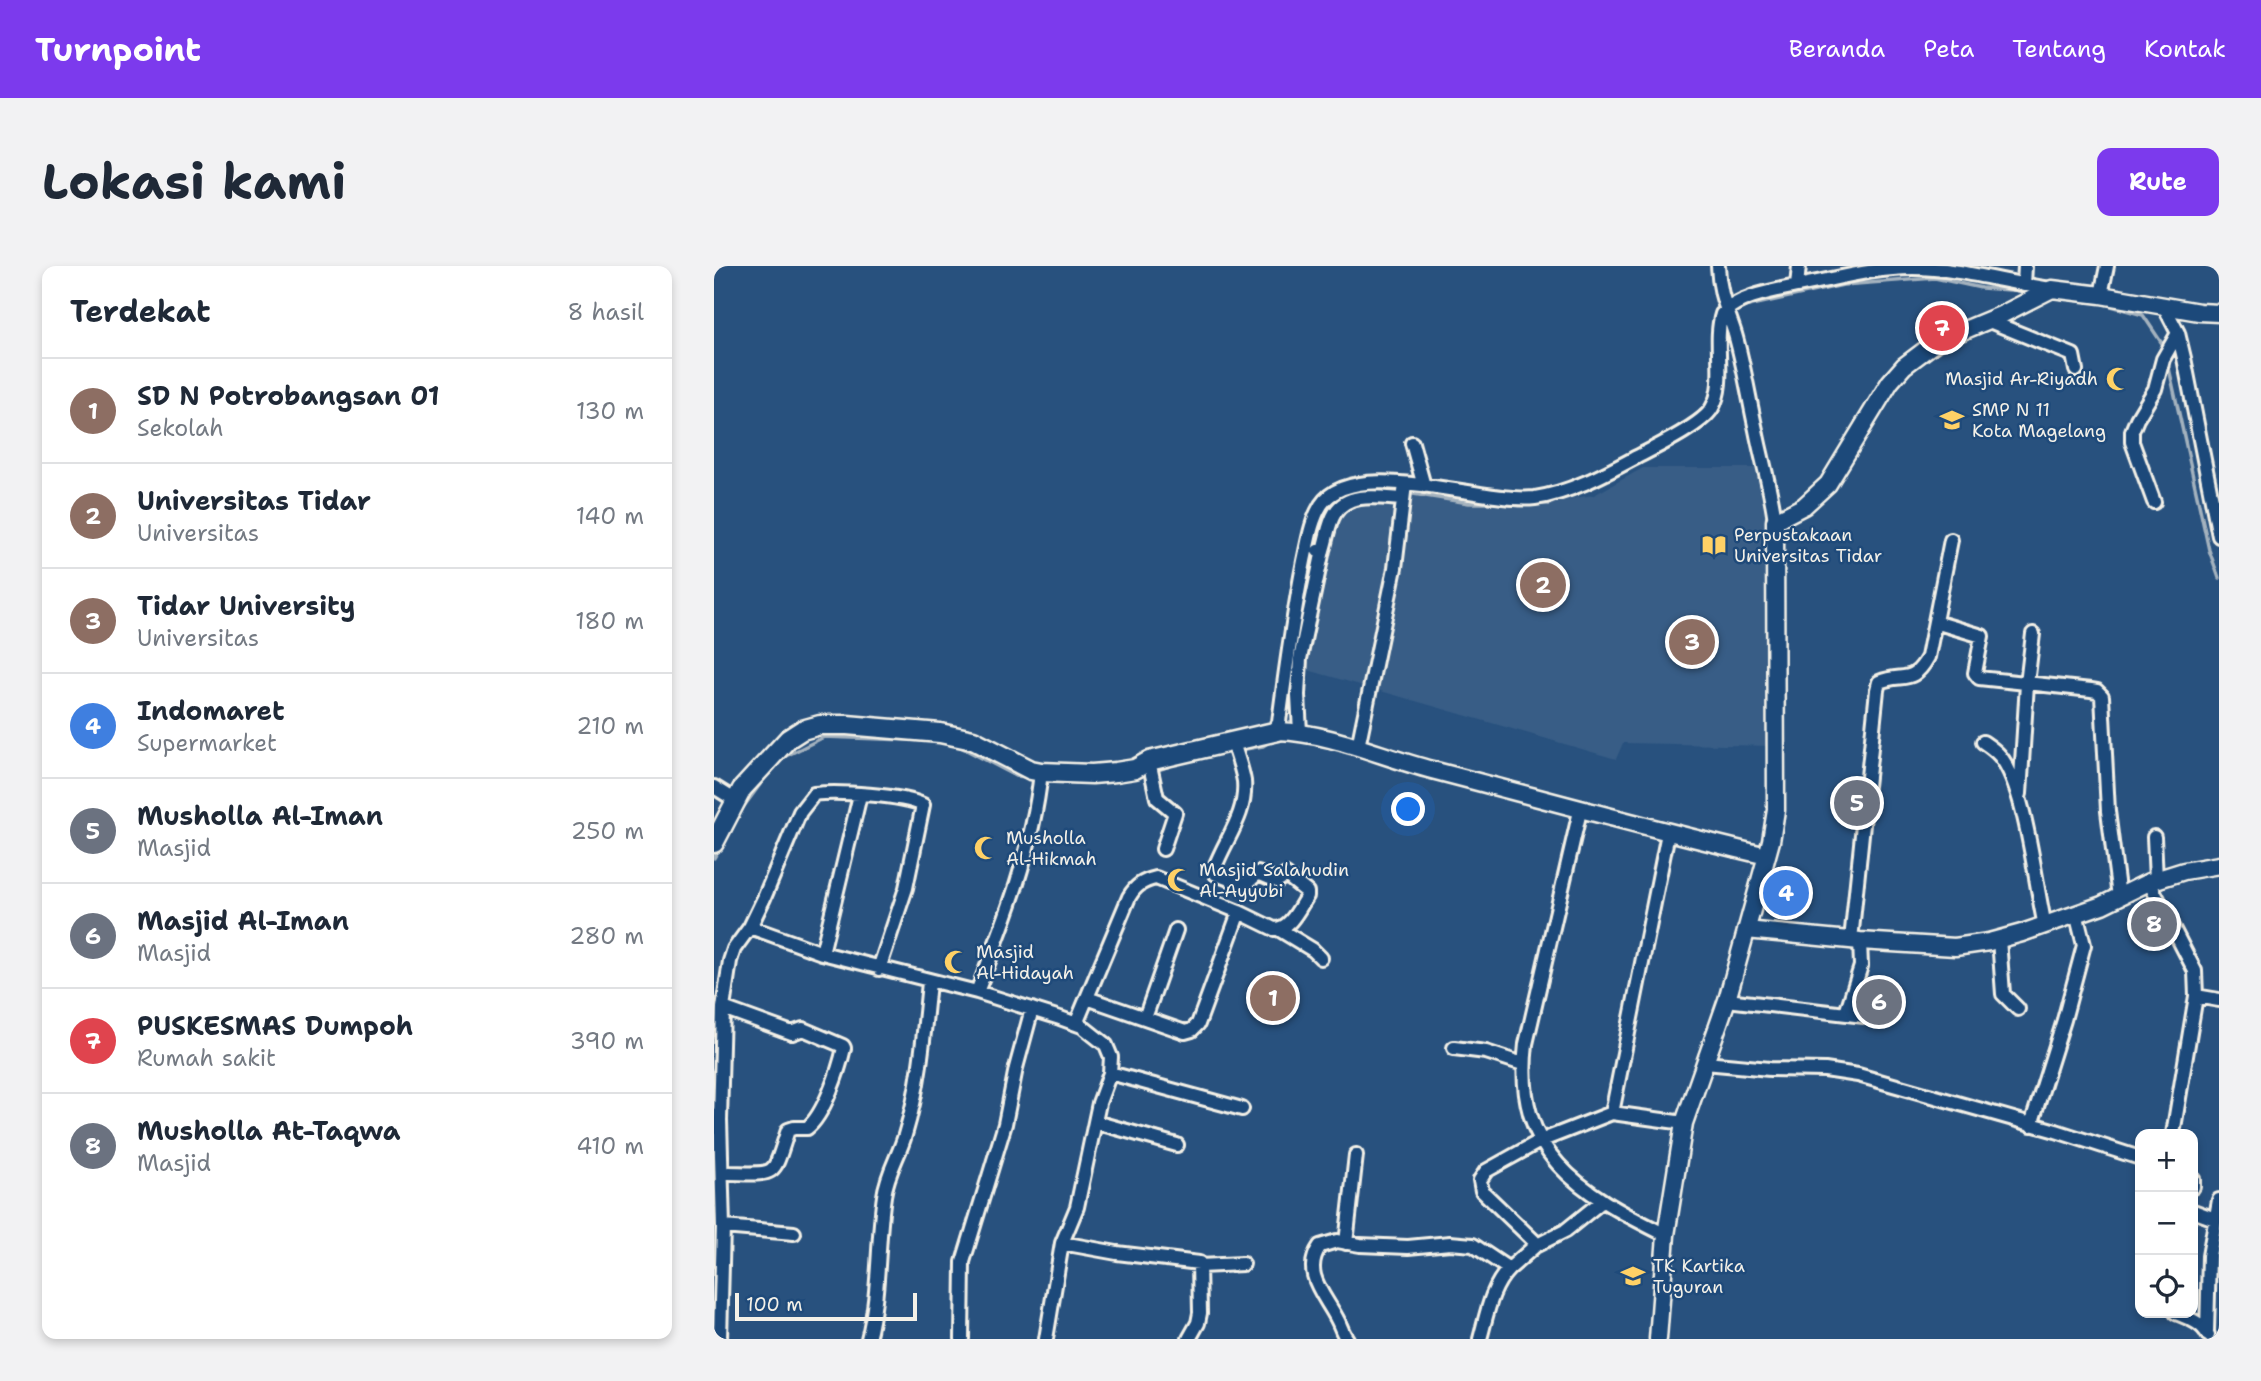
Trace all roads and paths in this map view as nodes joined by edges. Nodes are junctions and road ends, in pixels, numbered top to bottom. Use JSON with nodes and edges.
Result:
{"nodes":[{"id":1,"x":1718,"y":266,"type":"edge"},
{"id":2,"x":1799,"y":266,"type":"edge"},
{"id":3,"x":2025,"y":266,"type":"edge"},
{"id":4,"x":2107,"y":266,"type":"edge"},
{"id":5,"x":2024,"y":285,"type":"junction"},
{"id":6,"x":1797,"y":286,"type":"junction"},
{"id":7,"x":2048,"y":291,"type":"junction"},
{"id":8,"x":2101,"y":295,"type":"junction"},
{"id":9,"x":2164,"y":306,"type":"junction"},
{"id":10,"x":1725,"y":311,"type":"junction"},
{"id":11,"x":2219,"y":313,"type":"edge"},
{"id":12,"x":1989,"y":321,"type":"junction"},
{"id":13,"x":2178,"y":333,"type":"junction"},
{"id":14,"x":2076,"y":370,"type":"dead end"},
{"id":15,"x":1412,"y":443,"type":"dead end"},
{"id":16,"x":1424,"y":486,"type":"junction"},
{"id":17,"x":1404,"y":492,"type":"junction"},
{"id":18,"x":2154,"y":502,"type":"dead end"},
{"id":19,"x":1775,"y":521,"type":"junction"},
{"id":20,"x":2219,"y":536,"type":"edge"},
{"id":21,"x":1951,"y":540,"type":"dead end"},
{"id":22,"x":1315,"y":550,"type":"junction"},
{"id":23,"x":1935,"y":622,"type":"junction"},
{"id":24,"x":2033,"y":634,"type":"dead end"},
{"id":25,"x":2027,"y":684,"type":"junction"},
{"id":26,"x":1287,"y":732,"type":"junction"},
{"id":27,"x":1983,"y":742,"type":"dead end"},
{"id":28,"x":1358,"y":747,"type":"junction"},
{"id":29,"x":1235,"y":749,"type":"junction"},
{"id":30,"x":1152,"y":770,"type":"junction"},
{"id":31,"x":1040,"y":778,"type":"junction"},
{"id":32,"x":714,"y":787,"type":"edge"},
{"id":33,"x":860,"y":795,"type":"junction"},
{"id":34,"x":735,"y":800,"type":"junction"},
{"id":35,"x":2020,"y":804,"type":"junction"},
{"id":36,"x":1580,"y":811,"type":"junction"},
{"id":37,"x":1668,"y":833,"type":"junction"},
{"id":38,"x":2154,"y":837,"type":"dead end"},
{"id":39,"x":714,"y":843,"type":"edge"},
{"id":40,"x":1163,"y":849,"type":"dead end"},
{"id":41,"x":1767,"y":856,"type":"junction"},
{"id":42,"x":2219,"y":865,"type":"edge"},
{"id":43,"x":2153,"y":881,"type":"junction"},
{"id":44,"x":2119,"y":897,"type":"junction"},
{"id":45,"x":1239,"y":912,"type":"junction"},
{"id":46,"x":2076,"y":913,"type":"junction"},
{"id":47,"x":2045,"y":926,"type":"junction"},
{"id":48,"x":750,"y":927,"type":"junction"},
{"id":49,"x":1176,"y":930,"type":"dead end"},
{"id":50,"x":1280,"y":930,"type":"junction"},
{"id":51,"x":1746,"y":930,"type":"junction"},
{"id":52,"x":1999,"y":939,"type":"junction"},
{"id":53,"x":1856,"y":941,"type":"junction"},
{"id":54,"x":822,"y":953,"type":"junction"},
{"id":55,"x":1321,"y":958,"type":"dead end"},
{"id":56,"x":879,"y":969,"type":"junction"},
{"id":57,"x":929,"y":982,"type":"junction"},
{"id":58,"x":976,"y":992,"type":"junction"},
{"id":59,"x":2196,"y":996,"type":"junction"},
{"id":60,"x":1087,"y":998,"type":"junction"},
{"id":61,"x":1727,"y":1000,"type":"junction"},
{"id":62,"x":2219,"y":1000,"type":"edge"},
{"id":63,"x":723,"y":1008,"type":"junction"},
{"id":64,"x":1032,"y":1009,"type":"junction"},
{"id":65,"x":2018,"y":1009,"type":"dead end"},
{"id":66,"x":1846,"y":1013,"type":"junction"},
{"id":67,"x":1145,"y":1018,"type":"junction"},
{"id":68,"x":1881,"y":1018,"type":"dead end"},
{"id":69,"x":1076,"y":1024,"type":"junction"},
{"id":70,"x":1454,"y":1048,"type":"dead end"},
{"id":71,"x":1705,"y":1063,"type":"junction"},
{"id":72,"x":1523,"y":1064,"type":"junction"},
{"id":73,"x":1110,"y":1073,"type":"junction"},
{"id":74,"x":1242,"y":1109,"type":"dead end"},
{"id":75,"x":1612,"y":1113,"type":"junction"},
{"id":76,"x":1096,"y":1122,"type":"junction"},
{"id":77,"x":1684,"y":1123,"type":"junction"},
{"id":78,"x":2031,"y":1125,"type":"junction"},
{"id":79,"x":2174,"y":1129,"type":"edge"},
{"id":80,"x":1540,"y":1141,"type":"junction"},
{"id":81,"x":1177,"y":1145,"type":"dead end"},
{"id":82,"x":1356,"y":1155,"type":"dead end"},
{"id":83,"x":2135,"y":1156,"type":"edge"},
{"id":84,"x":729,"y":1173,"type":"dead end"},
{"id":85,"x":718,"y":1191,"type":"edge"},
{"id":86,"x":2219,"y":1200,"type":"edge"},
{"id":87,"x":1601,"y":1202,"type":"junction"},
{"id":88,"x":2198,"y":1213,"type":"edge"},
{"id":89,"x":2215,"y":1219,"type":"junction"},
{"id":90,"x":723,"y":1227,"type":"junction"},
{"id":91,"x":794,"y":1233,"type":"dead end"},
{"id":92,"x":1666,"y":1235,"type":"junction"},
{"id":93,"x":1062,"y":1243,"type":"junction"},
{"id":94,"x":1346,"y":1243,"type":"junction"},
{"id":95,"x":1535,"y":1246,"type":"junction"},
{"id":96,"x":1243,"y":1264,"type":"dead end"},
{"id":97,"x":1199,"y":1266,"type":"junction"},
{"id":98,"x":1509,"y":1269,"type":"junction"},
{"id":99,"x":2187,"y":1318,"type":"edge"},
{"id":100,"x":2208,"y":1335,"type":"edge"},
{"id":101,"x":1341,"y":1337,"type":"edge"},
{"id":102,"x":720,"y":1339,"type":"edge"},
{"id":103,"x":868,"y":1339,"type":"edge"},
{"id":104,"x":962,"y":1339,"type":"edge"},
{"id":105,"x":1046,"y":1339,"type":"edge"},
{"id":106,"x":1189,"y":1339,"type":"edge"},
{"id":107,"x":1480,"y":1339,"type":"edge"},
{"id":108,"x":1658,"y":1339,"type":"edge"}],
"edges":[{"from":1,"to":10,"type":"street"},
{"from":2,"to":6,"type":"street"},
{"from":3,"to":5,"type":"street"},
{"from":4,"to":8,"type":"street"},
{"from":5,"to":6,"type":"street"},
{"from":5,"to":7,"type":"street"},
{"from":6,"to":10,"type":"street"},
{"from":7,"to":8,"type":"street"},
{"from":7,"to":12,"type":"street"},
{"from":8,"to":9,"type":"street"},
{"from":9,"to":11,"type":"street"},
{"from":9,"to":13,"type":"street"},
{"from":10,"to":16,"type":"street"},
{"from":10,"to":19,"type":"street"},
{"from":12,"to":14,"type":"street"},
{"from":12,"to":19,"type":"street"},
{"from":13,"to":18,"type":"street"},
{"from":13,"to":20,"type":"street"},
{"from":15,"to":16,"type":"street"},
{"from":16,"to":17,"type":"street"},
{"from":17,"to":22,"type":"street"},
{"from":17,"to":28,"type":"street"},
{"from":19,"to":41,"type":"street"},
{"from":21,"to":23,"type":"street"},
{"from":22,"to":26,"type":"street"},
{"from":22,"to":26,"type":"street"},
{"from":23,"to":25,"type":"street"},
{"from":23,"to":53,"type":"street"},
{"from":24,"to":25,"type":"street"},
{"from":25,"to":35,"type":"street"},
{"from":25,"to":44,"type":"street"},
{"from":26,"to":28,"type":"street"},
{"from":26,"to":29,"type":"main road"},
{"from":27,"to":35,"type":"street"},
{"from":28,"to":36,"type":"street"},
{"from":29,"to":30,"type":"main road"},
{"from":29,"to":50,"type":"street"},
{"from":30,"to":31,"type":"main road"},
{"from":30,"to":40,"type":"street"},
{"from":31,"to":34,"type":"main road"},
{"from":31,"to":58,"type":"street"},
{"from":32,"to":34,"type":"street"},
{"from":33,"to":48,"type":"street"},
{"from":33,"to":54,"type":"street"},
{"from":33,"to":56,"type":"street"},
{"from":34,"to":39,"type":"main road"},
{"from":35,"to":47,"type":"street"},
{"from":36,"to":37,"type":"street"},
{"from":36,"to":72,"type":"street"},
{"from":37,"to":41,"type":"street"},
{"from":37,"to":75,"type":"street"},
{"from":38,"to":43,"type":"street"},
{"from":41,"to":51,"type":"street"},
{"from":42,"to":43,"type":"street"},
{"from":43,"to":44,"type":"street"},
{"from":43,"to":59,"type":"street"},
{"from":44,"to":46,"type":"street"},
{"from":45,"to":50,"type":"street"},
{"from":45,"to":60,"type":"street"},
{"from":45,"to":67,"type":"street"},
{"from":46,"to":47,"type":"street"},
{"from":46,"to":78,"type":"street"},
{"from":47,"to":52,"type":"street"},
{"from":48,"to":54,"type":"street"},
{"from":48,"to":63,"type":"street"},
{"from":49,"to":67,"type":"street"},
{"from":50,"to":55,"type":"street"},
{"from":51,"to":53,"type":"street"},
{"from":51,"to":61,"type":"street"},
{"from":52,"to":53,"type":"street"},
{"from":52,"to":65,"type":"street"},
{"from":53,"to":66,"type":"street"},
{"from":54,"to":56,"type":"street"},
{"from":56,"to":57,"type":"street"},
{"from":57,"to":58,"type":"street"},
{"from":57,"to":103,"type":"street"},
{"from":58,"to":64,"type":"street"},
{"from":59,"to":62,"type":"street"},
{"from":59,"to":79,"type":"street"},
{"from":60,"to":67,"type":"street"},
{"from":60,"to":69,"type":"street"},
{"from":61,"to":66,"type":"street"},
{"from":61,"to":71,"type":"street"},
{"from":63,"to":84,"type":"street"},
{"from":63,"to":85,"type":"street"},
{"from":64,"to":69,"type":"street"},
{"from":64,"to":104,"type":"street"},
{"from":66,"to":68,"type":"street"},
{"from":69,"to":73,"type":"street"},
{"from":70,"to":72,"type":"street"},
{"from":71,"to":77,"type":"street"},
{"from":71,"to":78,"type":"street"},
{"from":72,"to":80,"type":"street"},
{"from":73,"to":74,"type":"street"},
{"from":73,"to":76,"type":"street"},
{"from":75,"to":77,"type":"street"},
{"from":75,"to":80,"type":"street"},
{"from":76,"to":81,"type":"street"},
{"from":76,"to":93,"type":"street"},
{"from":77,"to":92,"type":"street"},
{"from":78,"to":83,"type":"street"},
{"from":80,"to":87,"type":"street"},
{"from":80,"to":95,"type":"street"},
{"from":82,"to":94,"type":"street"},
{"from":85,"to":90,"type":"street"},
{"from":86,"to":89,"type":"street"},
{"from":87,"to":92,"type":"street"},
{"from":87,"to":95,"type":"street"},
{"from":88,"to":89,"type":"street"},
{"from":89,"to":100,"type":"street"},
{"from":90,"to":91,"type":"street"},
{"from":90,"to":102,"type":"street"},
{"from":92,"to":108,"type":"street"},
{"from":93,"to":97,"type":"street"},
{"from":93,"to":105,"type":"street"},
{"from":94,"to":98,"type":"street"},
{"from":94,"to":101,"type":"street"},
{"from":95,"to":98,"type":"street"},
{"from":96,"to":97,"type":"street"},
{"from":97,"to":106,"type":"street"},
{"from":98,"to":107,"type":"street"},
{"from":99,"to":100,"type":"street"}]}
